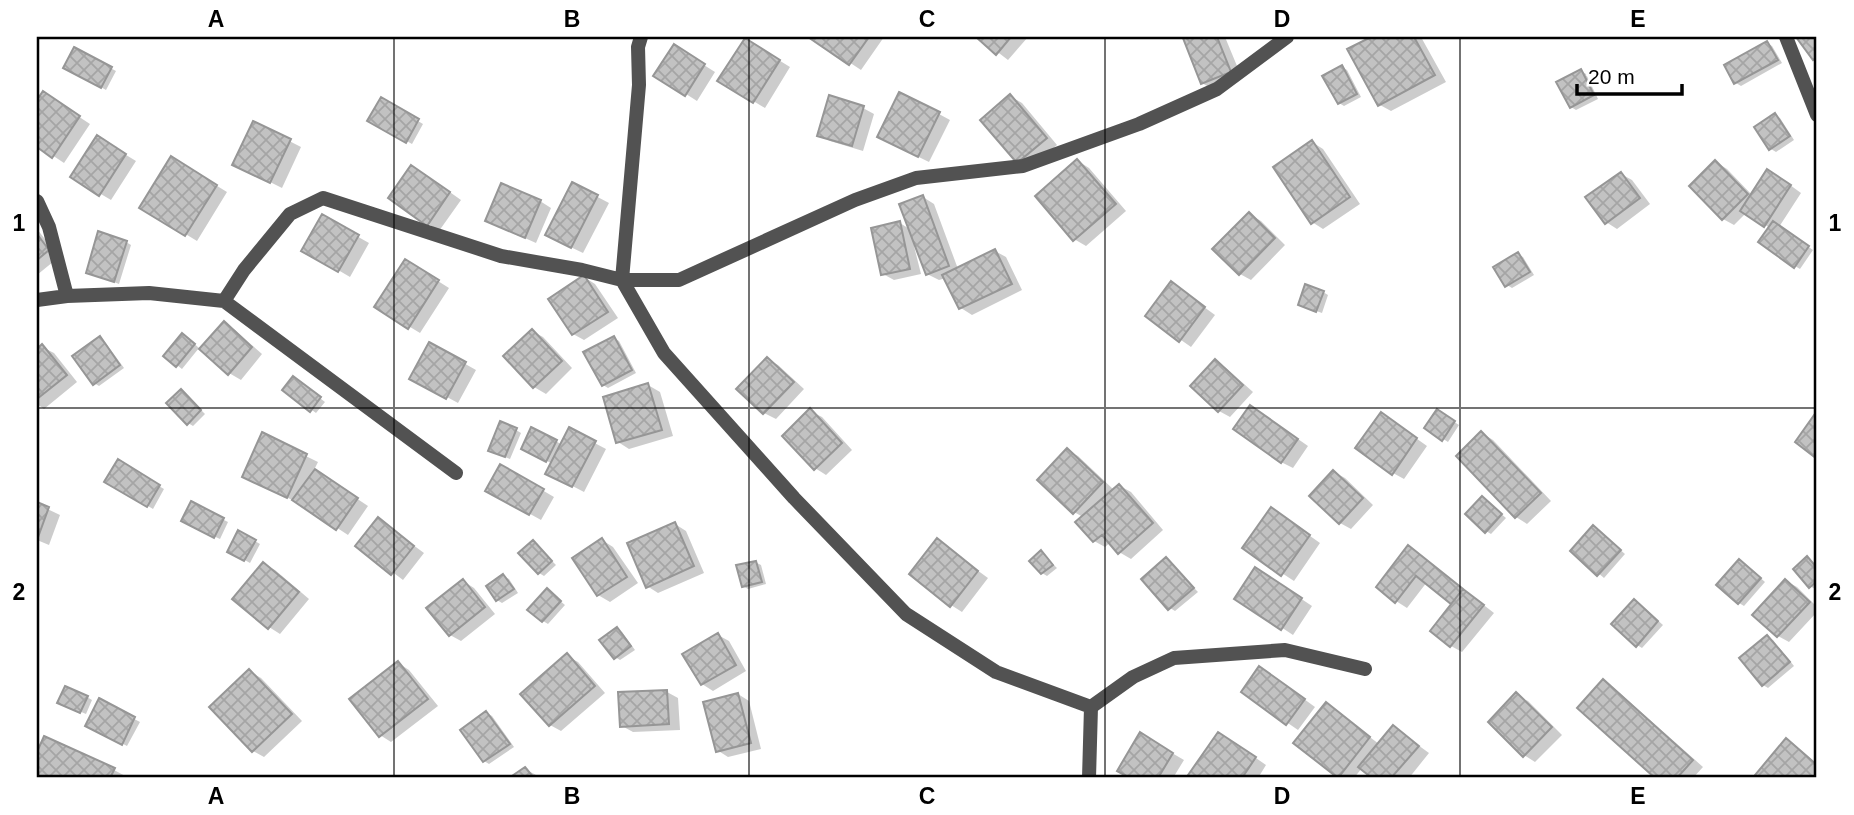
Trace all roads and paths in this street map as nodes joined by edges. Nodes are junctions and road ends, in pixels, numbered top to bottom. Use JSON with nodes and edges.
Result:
{"nodes":[{"id":1,"x":1287,"y":37,"type":"edge"},
{"id":2,"x":1786,"y":37,"type":"edge"},
{"id":3,"x":635,"y":40,"type":"edge"},
{"id":4,"x":1817,"y":115,"type":"edge"},
{"id":5,"x":37,"y":201,"type":"edge"},
{"id":6,"x":622,"y":280,"type":"junction"},
{"id":7,"x":67,"y":296,"type":"junction"},
{"id":8,"x":37,"y":300,"type":"edge"},
{"id":9,"x":224,"y":301,"type":"junction"},
{"id":10,"x":456,"y":473,"type":"dead end"},
{"id":11,"x":1365,"y":669,"type":"dead end"},
{"id":12,"x":1091,"y":707,"type":"junction"},
{"id":13,"x":1089,"y":778,"type":"edge"}],
"edges":[{"from":1,"to":6,"type":"street"},
{"from":2,"to":4,"type":"street"},
{"from":3,"to":6,"type":"street"},
{"from":5,"to":7,"type":"street"},
{"from":6,"to":9,"type":"street"},
{"from":6,"to":12,"type":"street"},
{"from":7,"to":8,"type":"street"},
{"from":7,"to":9,"type":"street"},
{"from":9,"to":10,"type":"street"},
{"from":11,"to":12,"type":"street"},
{"from":12,"to":13,"type":"street"}]}
